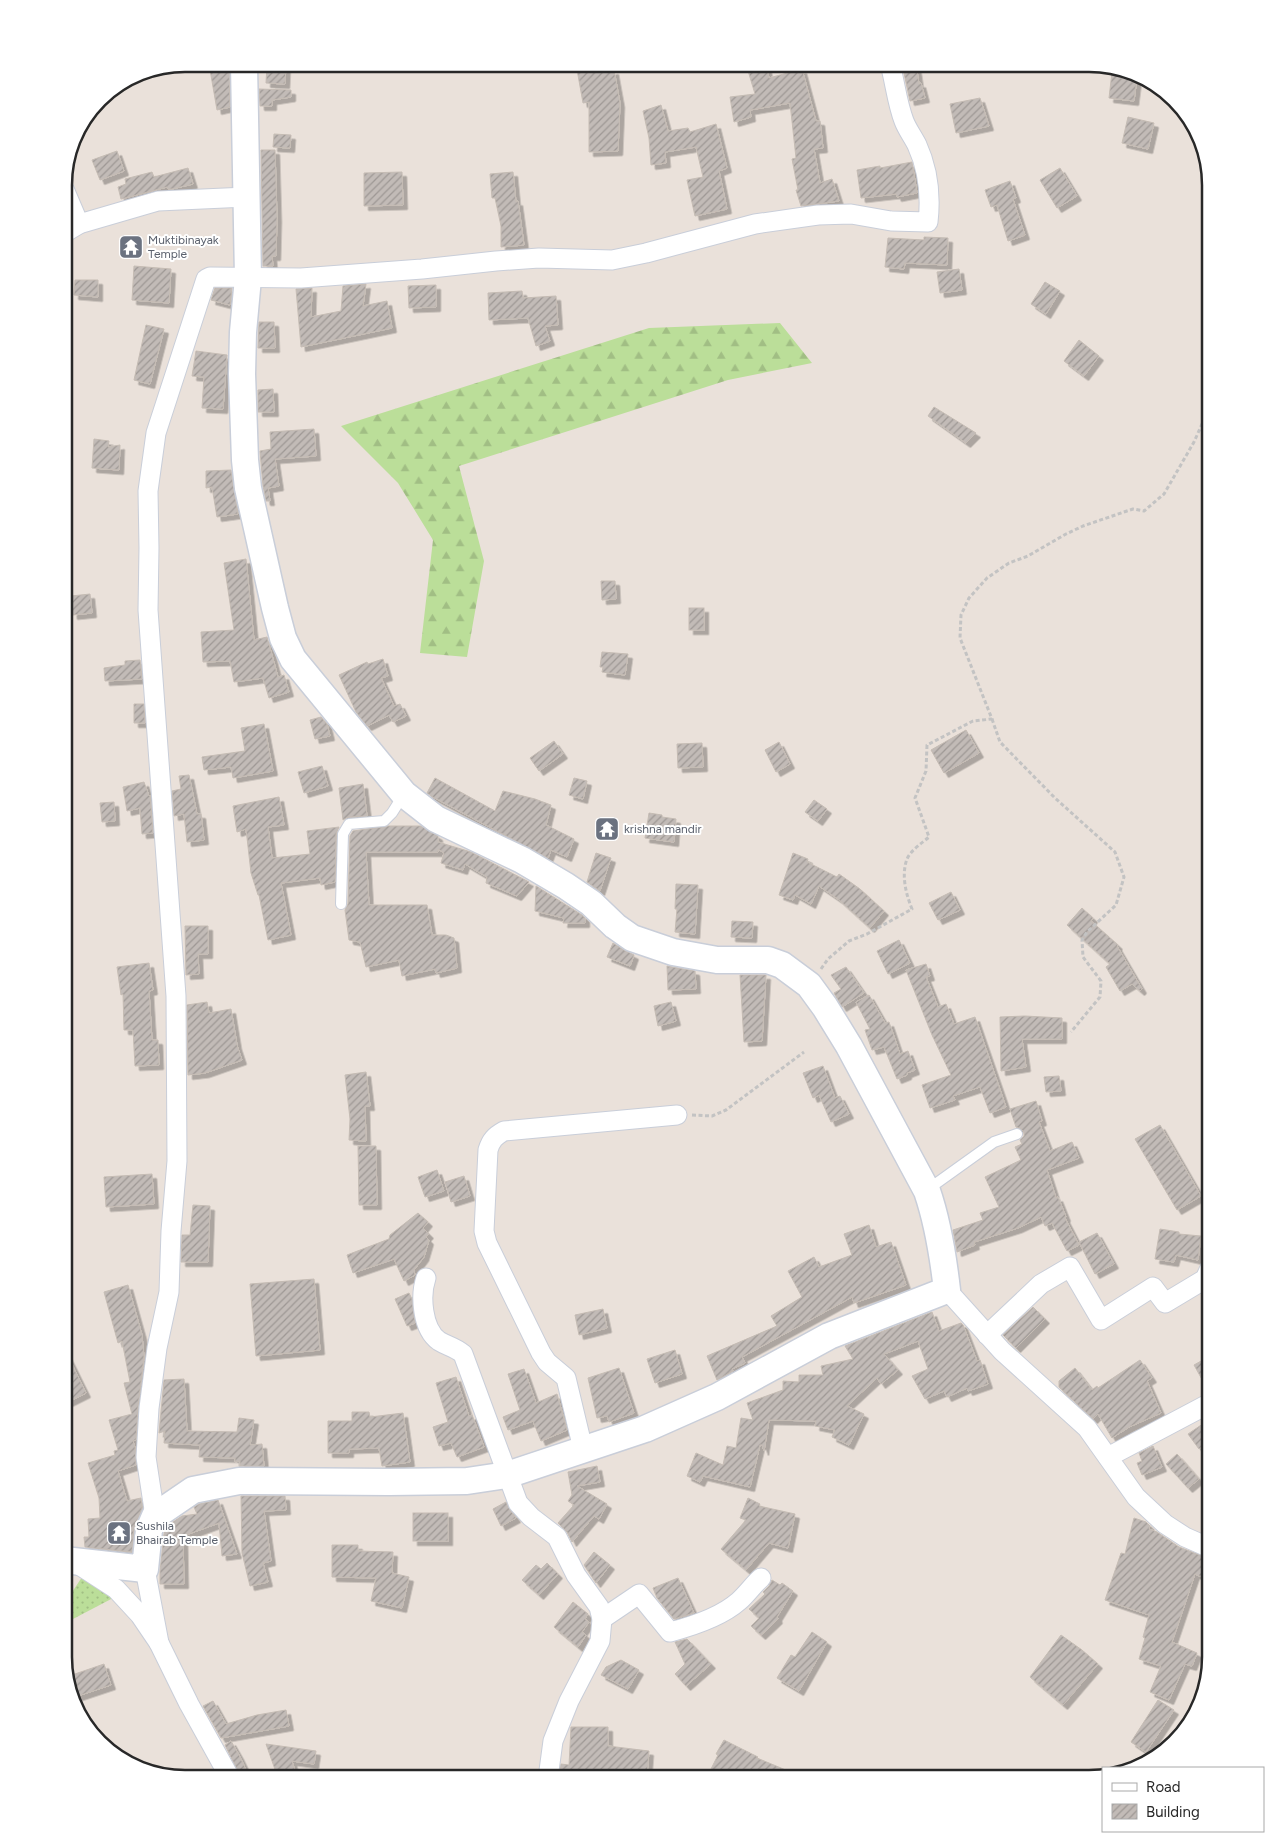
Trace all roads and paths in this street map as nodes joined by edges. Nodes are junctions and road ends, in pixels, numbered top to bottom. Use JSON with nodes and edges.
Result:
{"nodes":[{"id":1,"x":244,"y":73,"type":"edge"},
{"id":2,"x":893,"y":73,"type":"edge"},
{"id":3,"x":247,"y":197,"type":"junction"},
{"id":4,"x":73,"y":228,"type":"edge"},
{"id":5,"x":248,"y":278,"type":"junction"},
{"id":6,"x":1202,"y":424,"type":"edge"},
{"id":7,"x":992,"y":719,"type":"junction"},
{"id":8,"x":404,"y":794,"type":"junction"},
{"id":9,"x":341,"y":904,"type":"dead end"},
{"id":10,"x":809,"y":985,"type":"junction"},
{"id":11,"x":1071,"y":1032,"type":"dead end"},
{"id":12,"x":804,"y":1052,"type":"dead end"},
{"id":13,"x":677,"y":1115,"type":"joint"},
{"id":14,"x":1017,"y":1134,"type":"dead end"},
{"id":15,"x":927,"y":1190,"type":"junction"},
{"id":16,"x":426,"y":1278,"type":"dead end"},
{"id":17,"x":1202,"y":1281,"type":"edge"},
{"id":18,"x":947,"y":1290,"type":"junction"},
{"id":19,"x":986,"y":1335,"type":"junction"},
{"id":20,"x":1202,"y":1407,"type":"edge"},
{"id":21,"x":583,"y":1449,"type":"junction"},
{"id":22,"x":1108,"y":1457,"type":"junction"},
{"id":23,"x":506,"y":1475,"type":"junction"},
{"id":24,"x":154,"y":1516,"type":"junction"},
{"id":25,"x":1202,"y":1544,"type":"edge"},
{"id":26,"x":72,"y":1561,"type":"edge"},
{"id":27,"x":72,"y":1563,"type":"edge"},
{"id":28,"x":145,"y":1570,"type":"junction"},
{"id":29,"x":761,"y":1578,"type":"dead end"},
{"id":30,"x":602,"y":1619,"type":"junction"},
{"id":31,"x":159,"y":1643,"type":"junction"},
{"id":32,"x":225,"y":1769,"type":"edge"},
{"id":33,"x":549,"y":1769,"type":"edge"}],
"edges":[{"from":1,"to":3,"type":"street"},
{"from":2,"to":5,"type":"street"},
{"from":3,"to":4,"type":"street"},
{"from":3,"to":5,"type":"street"},
{"from":5,"to":8,"type":"street"},
{"from":5,"to":24,"type":"street"},
{"from":6,"to":7,"type":"path"},
{"from":7,"to":10,"type":"path"},
{"from":7,"to":11,"type":"path"},
{"from":8,"to":9,"type":"lane"},
{"from":8,"to":10,"type":"street"},
{"from":10,"to":15,"type":"street"},
{"from":12,"to":13,"type":"path"},
{"from":13,"to":21,"type":"street"},
{"from":14,"to":15,"type":"lane"},
{"from":15,"to":18,"type":"street"},
{"from":16,"to":23,"type":"street"},
{"from":17,"to":19,"type":"street"},
{"from":18,"to":19,"type":"street"},
{"from":18,"to":21,"type":"street"},
{"from":19,"to":22,"type":"street"},
{"from":20,"to":22,"type":"street"},
{"from":21,"to":23,"type":"street"},
{"from":22,"to":25,"type":"street"},
{"from":23,"to":24,"type":"street"},
{"from":23,"to":30,"type":"street"},
{"from":24,"to":28,"type":"street"},
{"from":26,"to":28,"type":"street"},
{"from":27,"to":31,"type":"street"},
{"from":28,"to":31,"type":"street"},
{"from":29,"to":30,"type":"street"},
{"from":30,"to":33,"type":"street"},
{"from":31,"to":32,"type":"street"}]}
